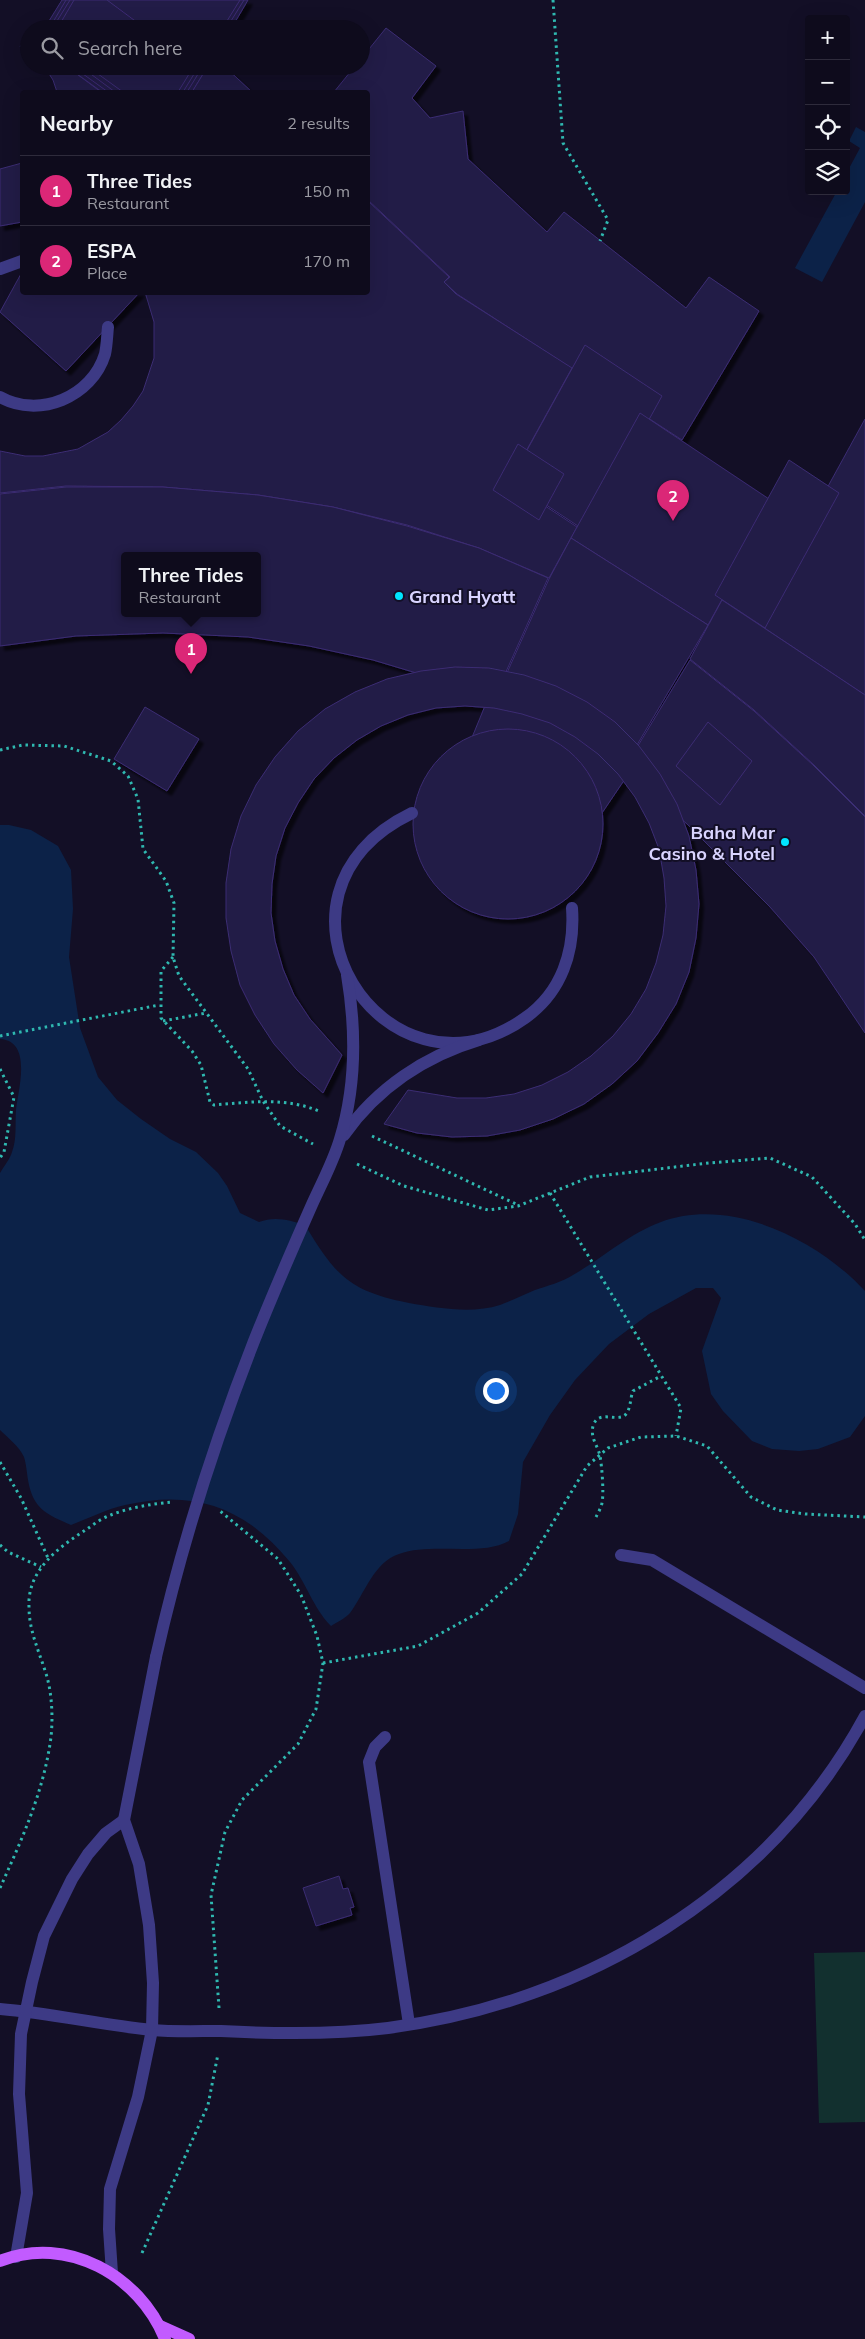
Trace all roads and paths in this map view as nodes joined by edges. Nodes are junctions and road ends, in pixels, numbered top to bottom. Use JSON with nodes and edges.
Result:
{"nodes":[{"id":1,"x":553,"y":0,"type":"edge"},
{"id":2,"x":600,"y":241,"type":"dead end"},
{"id":3,"x":20,"y":263,"type":"edge"},
{"id":4,"x":0,"y":269,"type":"edge"},
{"id":5,"x":108,"y":327,"type":"dead end"},
{"id":6,"x":0,"y":397,"type":"edge"},
{"id":7,"x":0,"y":750,"type":"edge"},
{"id":8,"x":412,"y":813,"type":"dead end"},
{"id":9,"x":572,"y":908,"type":"dead end"},
{"id":10,"x":173,"y":957,"type":"junction"},
{"id":11,"x":346,"y":975,"type":"junction"},
{"id":12,"x":206,"y":1013,"type":"junction"},
{"id":13,"x":163,"y":1021,"type":"dead end"},
{"id":14,"x":0,"y":1036,"type":"edge"},
{"id":15,"x":479,"y":1040,"type":"junction"},
{"id":16,"x":0,"y":1069,"type":"edge"},
{"id":17,"x":340,"y":1141,"type":"junction"},
{"id":18,"x":317,"y":1145,"type":"dead end"},
{"id":19,"x":0,"y":1158,"type":"edge"},
{"id":20,"x":352,"y":1162,"type":"dead end"},
{"id":21,"x":550,"y":1194,"type":"junction"},
{"id":22,"x":865,"y":1240,"type":"edge"},
{"id":23,"x":660,"y":1376,"type":"junction"},
{"id":24,"x":676,"y":1436,"type":"junction"},
{"id":25,"x":600,"y":1455,"type":"junction"},
{"id":26,"x":0,"y":1462,"type":"edge"},
{"id":27,"x":178,"y":1502,"type":"dead end"},
{"id":28,"x":217,"y":1509,"type":"dead end"},
{"id":29,"x":596,"y":1517,"type":"dead end"},
{"id":30,"x":865,"y":1517,"type":"edge"},
{"id":31,"x":0,"y":1545,"type":"edge"},
{"id":32,"x":621,"y":1555,"type":"dead end"},
{"id":33,"x":48,"y":1558,"type":"junction"},
{"id":34,"x":40,"y":1567,"type":"junction"},
{"id":35,"x":323,"y":1663,"type":"junction"},
{"id":36,"x":865,"y":1688,"type":"edge"},
{"id":37,"x":865,"y":1716,"type":"edge"},
{"id":38,"x":385,"y":1737,"type":"dead end"},
{"id":39,"x":124,"y":1820,"type":"junction"},
{"id":40,"x":0,"y":1888,"type":"edge"},
{"id":41,"x":0,"y":2010,"type":"edge"},
{"id":42,"x":26,"y":2011,"type":"junction"},
{"id":43,"x":409,"y":2024,"type":"junction"},
{"id":44,"x":152,"y":2030,"type":"junction"},
{"id":45,"x":221,"y":2032,"type":"junction"},
{"id":46,"x":142,"y":2253,"type":"dead end"},
{"id":47,"x":16,"y":2257,"type":"junction"},
{"id":48,"x":0,"y":2261,"type":"edge"},
{"id":49,"x":112,"y":2273,"type":"junction"},
{"id":50,"x":160,"y":2326,"type":"junction"},
{"id":51,"x":165,"y":2339,"type":"edge"},
{"id":52,"x":189,"y":2339,"type":"edge"}],
"edges":[{"from":1,"to":2,"type":"path"},
{"from":3,"to":4,"type":"lane"},
{"from":5,"to":6,"type":"lane"},
{"from":7,"to":10,"type":"path"},
{"from":8,"to":11,"type":"lane"},
{"from":9,"to":15,"type":"lane"},
{"from":10,"to":12,"type":"path"},
{"from":10,"to":14,"type":"path"},
{"from":11,"to":15,"type":"lane"},
{"from":11,"to":17,"type":"lane","bridge":true},
{"from":12,"to":13,"type":"path"},
{"from":12,"to":18,"type":"path"},
{"from":15,"to":17,"type":"lane","bridge":true},
{"from":16,"to":19,"type":"path"},
{"from":17,"to":39,"type":"lane","bridge":true},
{"from":20,"to":21,"type":"path"},
{"from":21,"to":22,"type":"path"},
{"from":21,"to":23,"type":"path"},
{"from":23,"to":24,"type":"path"},
{"from":23,"to":25,"type":"path"},
{"from":24,"to":25,"type":"path"},
{"from":24,"to":30,"type":"path"},
{"from":25,"to":29,"type":"path"},
{"from":25,"to":35,"type":"path"},
{"from":26,"to":33,"type":"path"},
{"from":27,"to":33,"type":"path"},
{"from":28,"to":35,"type":"path"},
{"from":31,"to":34,"type":"path"},
{"from":32,"to":36,"type":"lane"},
{"from":33,"to":34,"type":"path"},
{"from":34,"to":40,"type":"path"},
{"from":35,"to":45,"type":"path"},
{"from":37,"to":43,"type":"lane"},
{"from":38,"to":43,"type":"lane"},
{"from":39,"to":42,"type":"lane"},
{"from":39,"to":44,"type":"lane"},
{"from":41,"to":42,"type":"lane"},
{"from":42,"to":44,"type":"lane"},
{"from":42,"to":47,"type":"lane"},
{"from":43,"to":45,"type":"lane"},
{"from":44,"to":45,"type":"lane"},
{"from":44,"to":49,"type":"lane"},
{"from":45,"to":46,"type":"path"},
{"from":47,"to":48,"type":"main road"},
{"from":47,"to":49,"type":"main road"},
{"from":49,"to":50,"type":"main road"},
{"from":50,"to":51,"type":"main road"},
{"from":50,"to":52,"type":"main road"}]}
